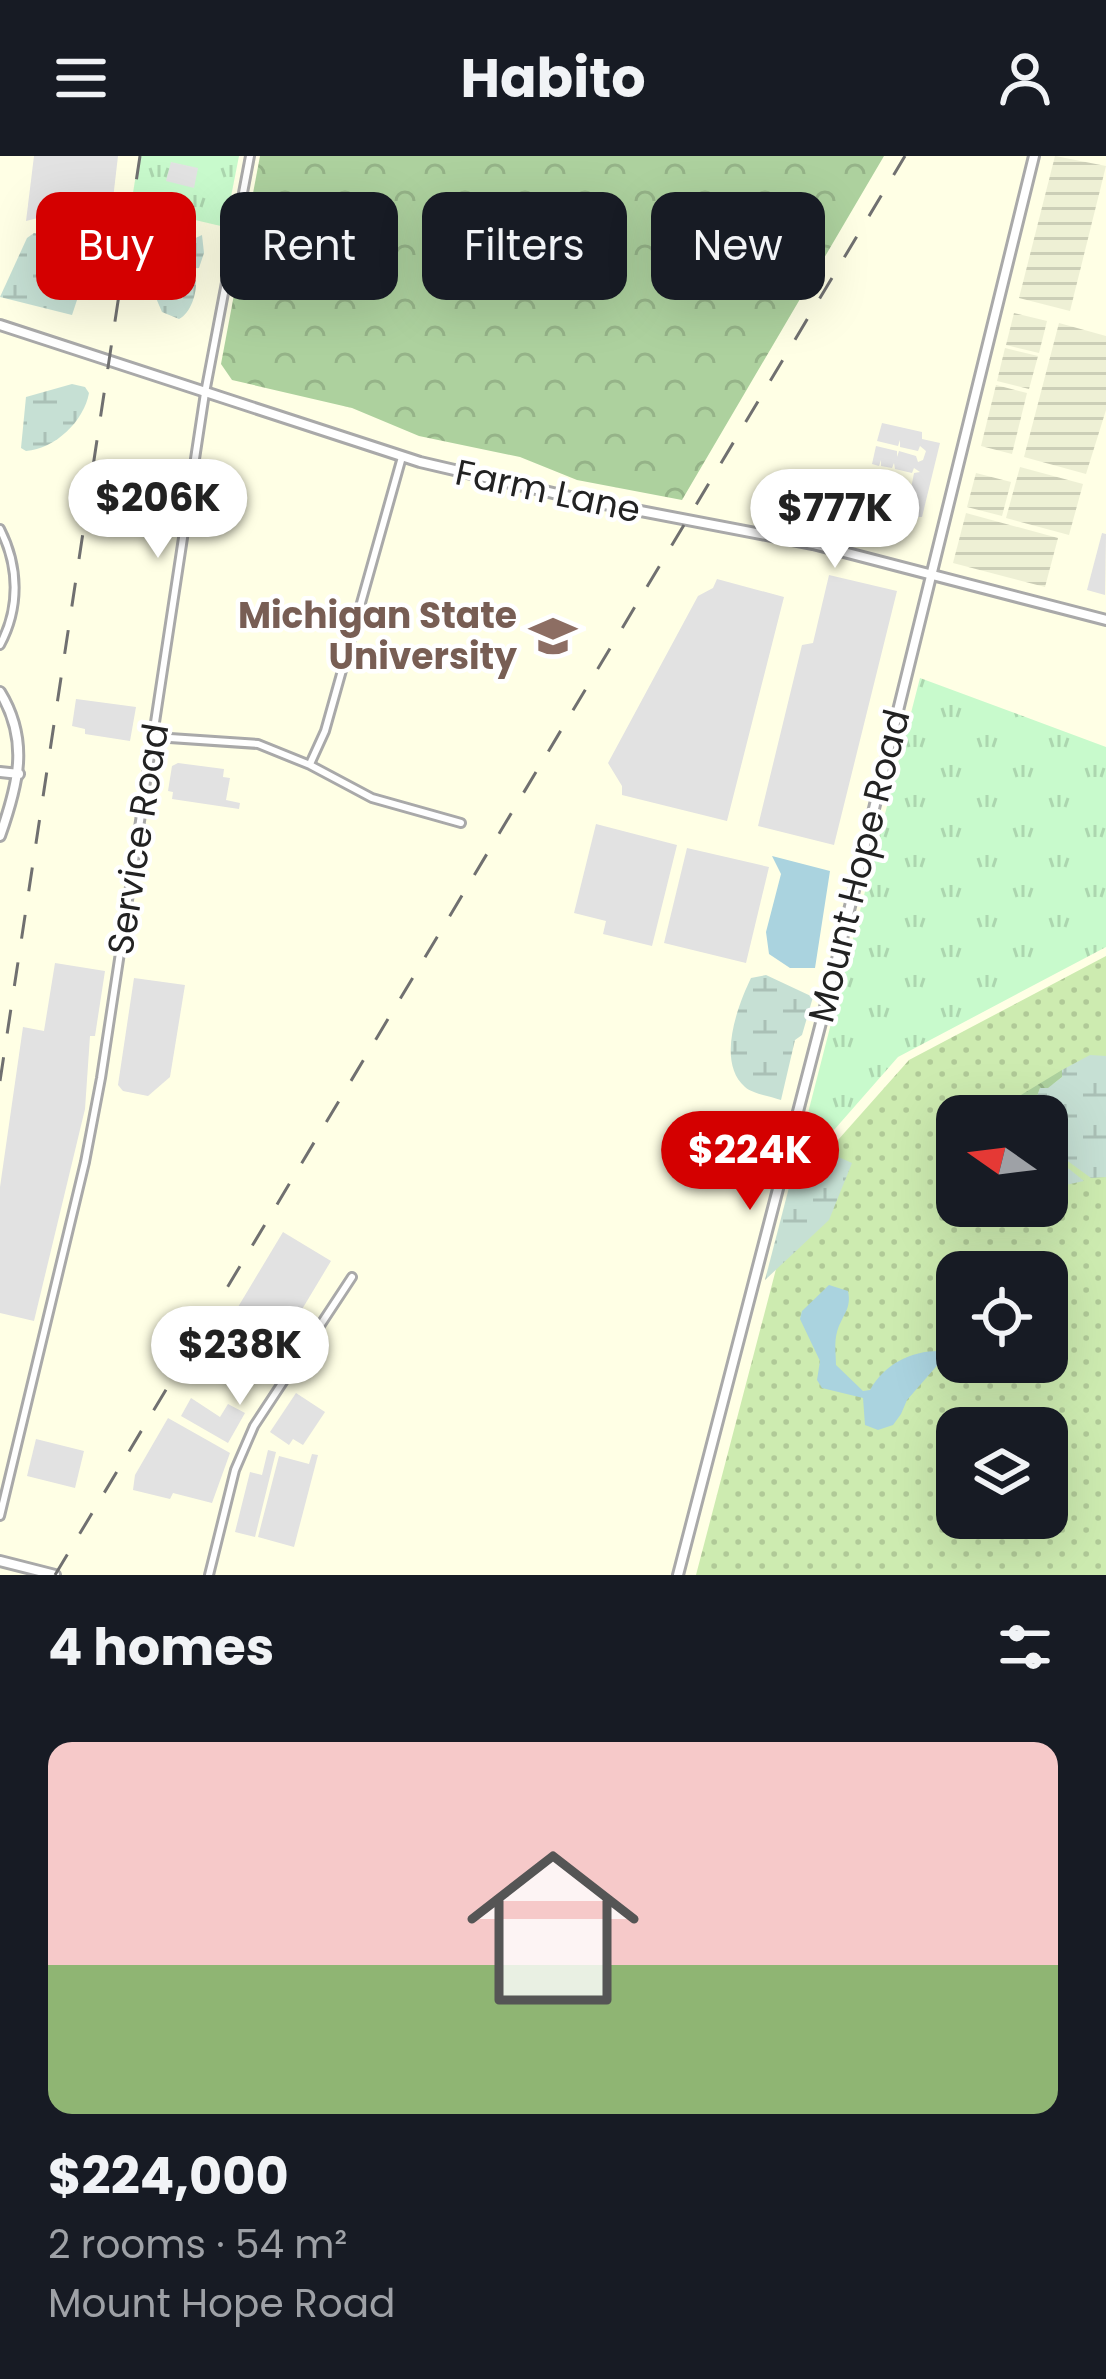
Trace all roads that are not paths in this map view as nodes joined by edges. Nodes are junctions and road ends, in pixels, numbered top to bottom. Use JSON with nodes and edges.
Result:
{"nodes":[{"id":1,"x":250,"y":156,"type":"edge"},
{"id":2,"x":1034,"y":156,"type":"edge"},
{"id":3,"x":0,"y":325,"type":"edge"},
{"id":4,"x":206,"y":393,"type":"junction"},
{"id":5,"x":402,"y":457,"type":"junction"},
{"id":6,"x":0,"y":529,"type":"edge"},
{"id":7,"x":932,"y":573,"type":"junction"},
{"id":8,"x":1106,"y":620,"type":"edge"},
{"id":9,"x":0,"y":645,"type":"edge"},
{"id":10,"x":0,"y":692,"type":"edge"},
{"id":11,"x":154,"y":737,"type":"junction"},
{"id":12,"x":310,"y":765,"type":"junction"},
{"id":13,"x":0,"y":772,"type":"edge"},
{"id":14,"x":19,"y":774,"type":"junction"},
{"id":15,"x":461,"y":823,"type":"dead end"},
{"id":16,"x":0,"y":836,"type":"edge"},
{"id":17,"x":352,"y":1277,"type":"dead end"},
{"id":18,"x":0,"y":1516,"type":"edge"},
{"id":19,"x":0,"y":1561,"type":"edge"},
{"id":20,"x":55,"y":1575,"type":"edge"},
{"id":21,"x":208,"y":1575,"type":"edge"},
{"id":22,"x":678,"y":1575,"type":"edge"}],
"edges":[{"from":1,"to":4,"type":"street","name":"Service Road"},
{"from":2,"to":7,"type":"street","name":"Mount Hope Road"},
{"from":3,"to":4,"type":"street","name":"Farm Lane"},
{"from":4,"to":5,"type":"street","name":"Farm Lane"},
{"from":4,"to":11,"type":"street","name":"Service Road"},
{"from":5,"to":7,"type":"street","name":"Farm Lane"},
{"from":5,"to":12,"type":"street"},
{"from":6,"to":9,"type":"street"},
{"from":7,"to":8,"type":"street","name":"Farm Lane"},
{"from":7,"to":22,"type":"street","name":"Mount Hope Road"},
{"from":10,"to":14,"type":"street"},
{"from":11,"to":12,"type":"street"},
{"from":11,"to":18,"type":"street","name":"Service Road"},
{"from":12,"to":15,"type":"street"},
{"from":13,"to":14,"type":"street"},
{"from":14,"to":16,"type":"street"},
{"from":17,"to":21,"type":"street"},
{"from":19,"to":20,"type":"street"}]}
